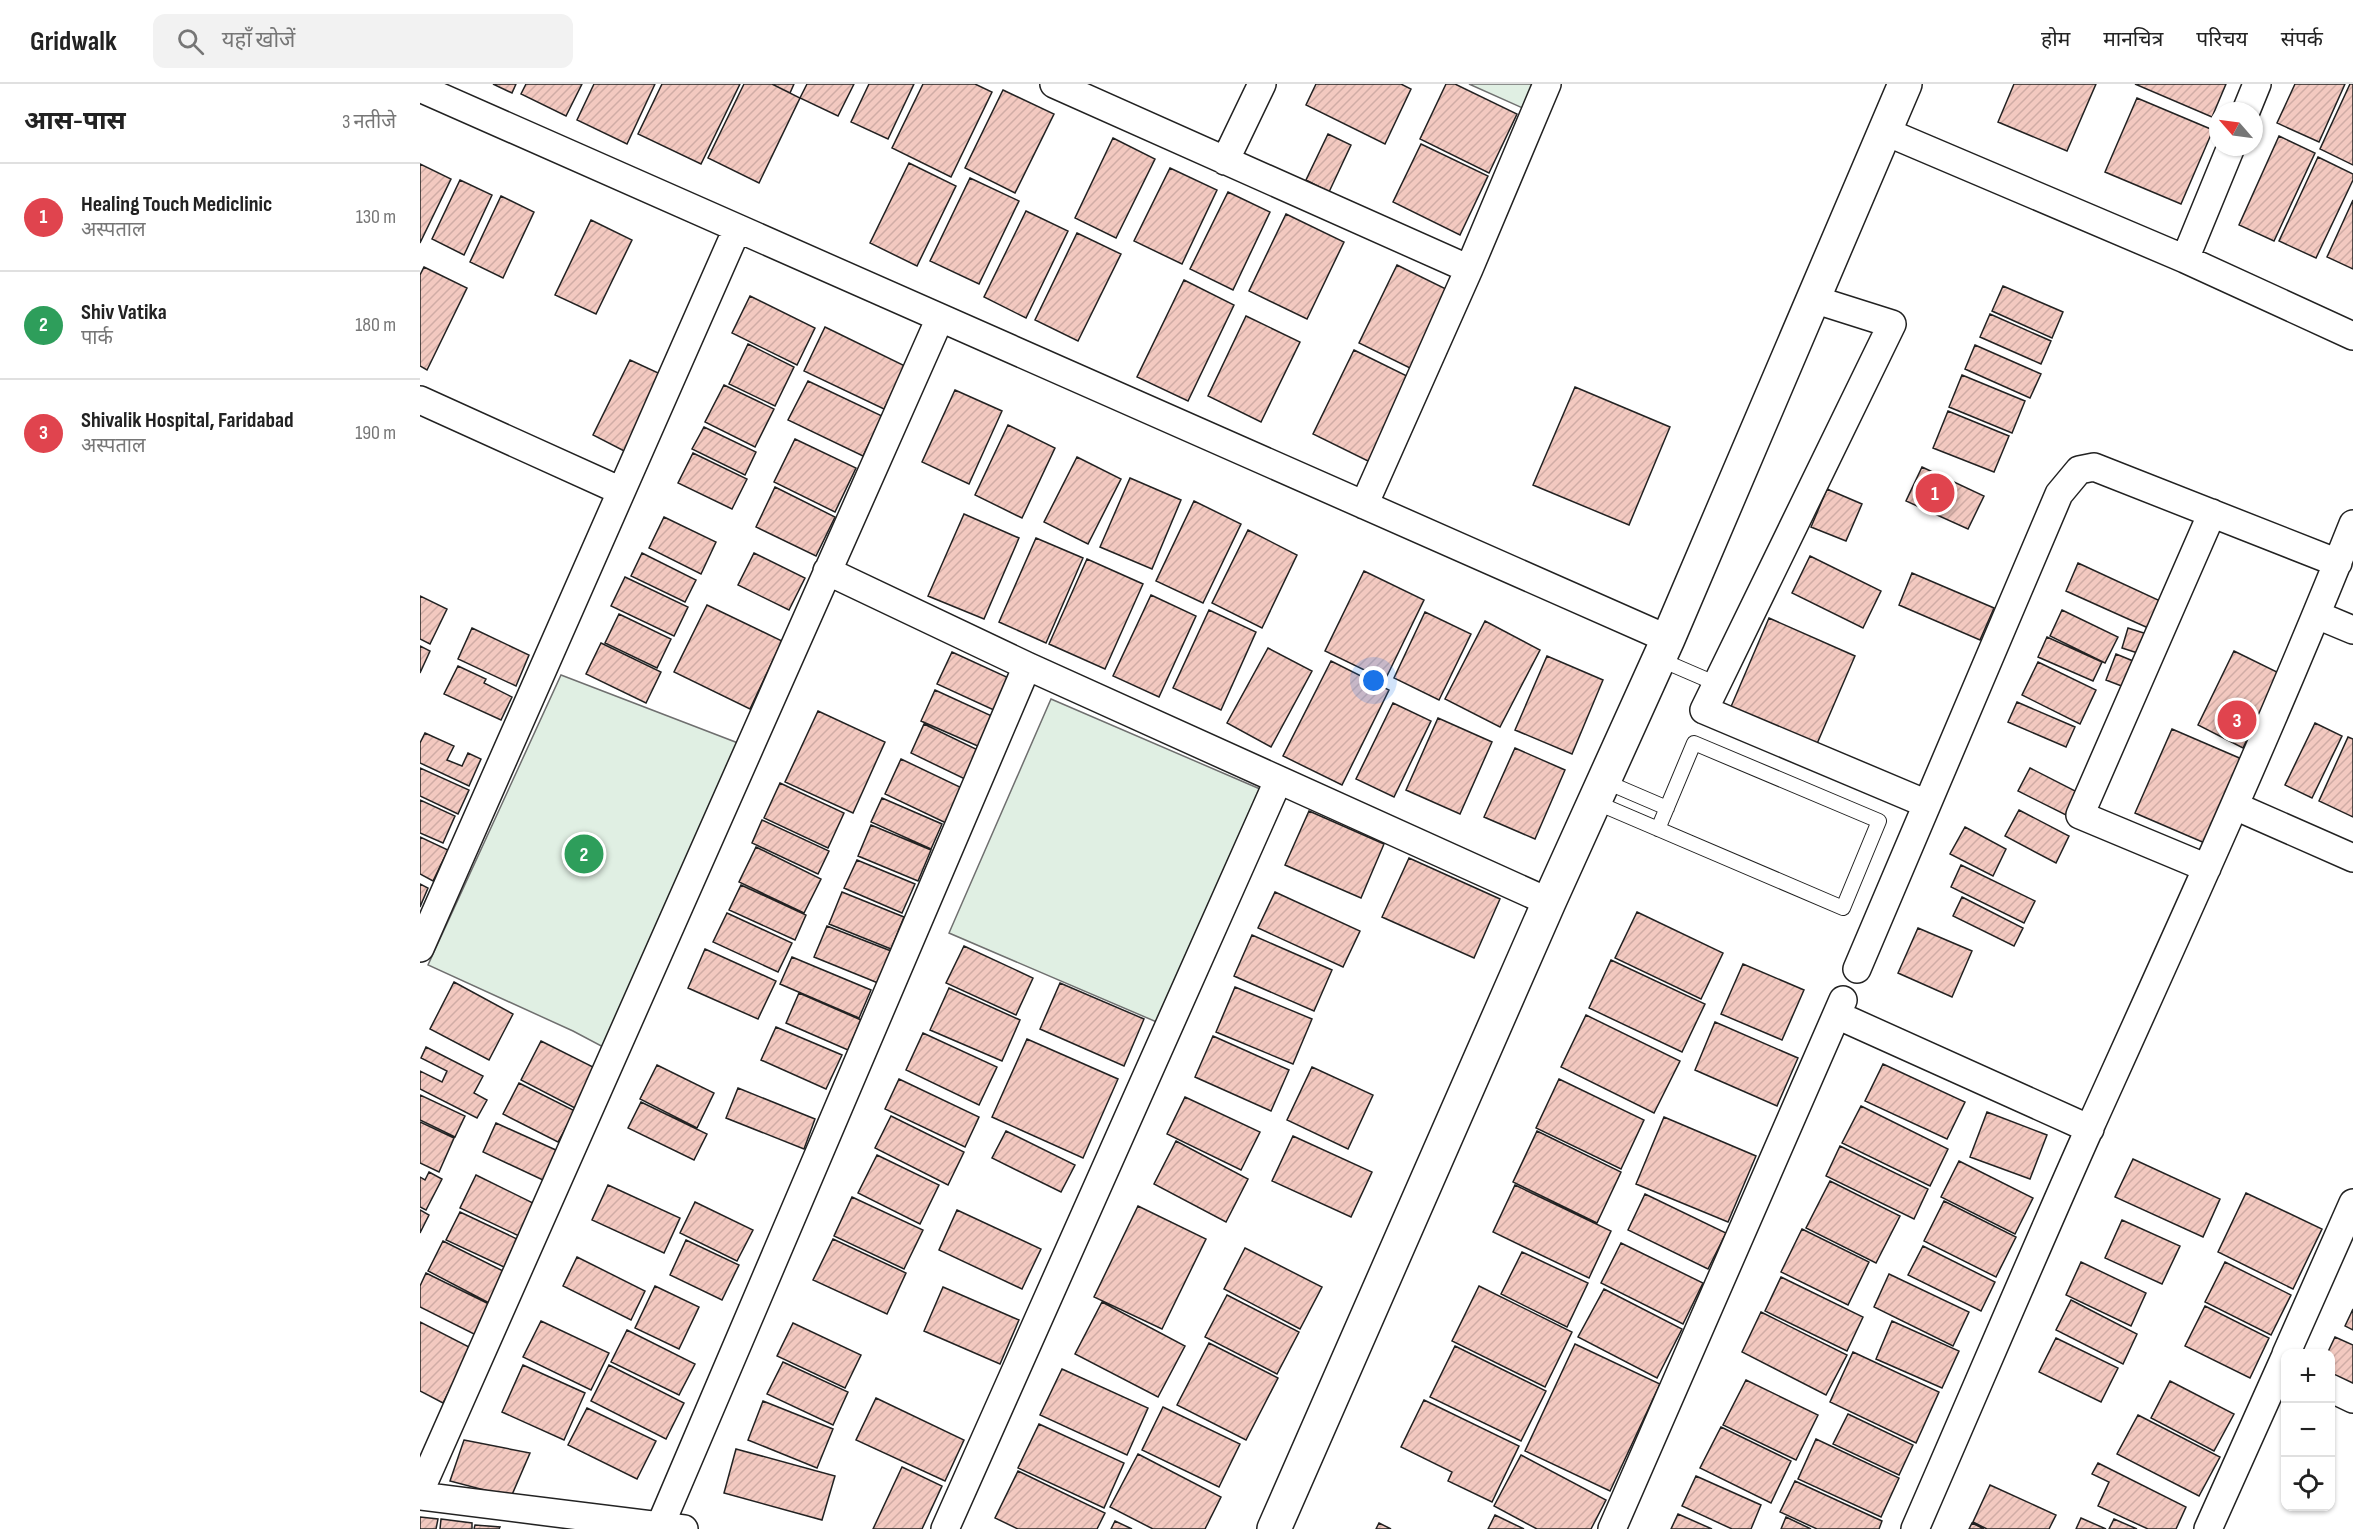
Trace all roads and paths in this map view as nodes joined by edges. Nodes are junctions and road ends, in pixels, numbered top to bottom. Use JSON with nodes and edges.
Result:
{"nodes":[{"id":1,"x":1054,"y":84,"type":"edge"},
{"id":2,"x":1262,"y":84,"type":"edge"},
{"id":3,"x":1547,"y":84,"type":"edge"},
{"id":4,"x":1905,"y":84,"type":"edge"},
{"id":5,"x":2257,"y":84,"type":"edge"},
{"id":6,"x":420,"y":88,"type":"edge"},
{"id":7,"x":2250,"y":102,"type":"edge"},
{"id":8,"x":1884,"y":131,"type":"junction"},
{"id":9,"x":2227,"y":156,"type":"edge"},
{"id":10,"x":1225,"y":161,"type":"junction"},
{"id":11,"x":737,"y":229,"type":"junction"},
{"id":12,"x":2185,"y":259,"type":"junction"},
{"id":13,"x":1469,"y":269,"type":"junction"},
{"id":14,"x":1813,"y":299,"type":"junction"},
{"id":15,"x":940,"y":318,"type":"junction"},
{"id":16,"x":2353,"y":336,"type":"edge"},
{"id":17,"x":420,"y":400,"type":"edge"},
{"id":18,"x":621,"y":492,"type":"junction"},
{"id":19,"x":1364,"y":505,"type":"junction"},
{"id":20,"x":2212,"y":513,"type":"junction"},
{"id":21,"x":2353,"y":524,"type":"edge"},
{"id":22,"x":2338,"y":563,"type":"junction"},
{"id":23,"x":827,"y":571,"type":"junction"},
{"id":24,"x":2317,"y":615,"type":"junction"},
{"id":25,"x":2353,"y":630,"type":"edge"},
{"id":26,"x":1663,"y":649,"type":"junction"},
{"id":27,"x":1027,"y":666,"type":"junction"},
{"id":28,"x":1717,"y":684,"type":"junction"},
{"id":29,"x":1278,"y":781,"type":"junction"},
{"id":30,"x":1600,"y":792,"type":"junction"},
{"id":31,"x":1927,"y":804,"type":"junction"},
{"id":32,"x":2235,"y":806,"type":"junction"},
{"id":33,"x":1667,"y":808,"type":"junction"},
{"id":34,"x":1658,"y":829,"type":"junction"},
{"id":35,"x":2353,"y":858,"type":"edge"},
{"id":36,"x":2207,"y":868,"type":"junction"},
{"id":37,"x":1549,"y":902,"type":"junction"},
{"id":38,"x":420,"y":948,"type":"edge"},
{"id":39,"x":1857,"y":969,"type":"dead end"},
{"id":40,"x":2090,"y":1129,"type":"junction"},
{"id":41,"x":2353,"y":1203,"type":"edge"},
{"id":42,"x":2289,"y":1349,"type":"edge"},
{"id":43,"x":2281,"y":1368,"type":"edge"},
{"id":44,"x":2335,"y":1390,"type":"edge"},
{"id":45,"x":2353,"y":1398,"type":"edge"},
{"id":46,"x":420,"y":1493,"type":"edge"},
{"id":47,"x":672,"y":1527,"type":"edge"},
{"id":48,"x":945,"y":1529,"type":"edge"},
{"id":49,"x":1274,"y":1529,"type":"edge"},
{"id":50,"x":1612,"y":1529,"type":"edge"},
{"id":51,"x":1915,"y":1529,"type":"edge"},
{"id":52,"x":2208,"y":1529,"type":"edge"}],
"edges":[{"from":1,"to":10,"type":"street"},
{"from":2,"to":10,"type":"street"},
{"from":3,"to":13,"type":"street"},
{"from":4,"to":8,"type":"street"},
{"from":5,"to":7,"type":"street"},
{"from":6,"to":11,"type":"street"},
{"from":8,"to":12,"type":"street"},
{"from":8,"to":14,"type":"street"},
{"from":9,"to":12,"type":"street"},
{"from":10,"to":13,"type":"street"},
{"from":11,"to":15,"type":"street"},
{"from":11,"to":18,"type":"street"},
{"from":12,"to":16,"type":"street"},
{"from":13,"to":19,"type":"street"},
{"from":14,"to":26,"type":"street"},
{"from":14,"to":28,"type":"street"},
{"from":15,"to":19,"type":"street"},
{"from":15,"to":23,"type":"street"},
{"from":17,"to":18,"type":"street"},
{"from":18,"to":38,"type":"street"},
{"from":19,"to":26,"type":"street"},
{"from":20,"to":22,"type":"street"},
{"from":20,"to":31,"type":"street"},
{"from":20,"to":36,"type":"street"},
{"from":21,"to":22,"type":"street"},
{"from":22,"to":24,"type":"street"},
{"from":23,"to":27,"type":"street"},
{"from":23,"to":46,"type":"street"},
{"from":24,"to":25,"type":"street"},
{"from":24,"to":32,"type":"street"},
{"from":26,"to":28,"type":"lane"},
{"from":26,"to":30,"type":"street"},
{"from":27,"to":29,"type":"street"},
{"from":27,"to":47,"type":"street"},
{"from":28,"to":31,"type":"street"},
{"from":29,"to":37,"type":"street"},
{"from":29,"to":48,"type":"street"},
{"from":30,"to":33,"type":"lane"},
{"from":30,"to":34,"type":"lane"},
{"from":30,"to":37,"type":"street"},
{"from":31,"to":39,"type":"street"},
{"from":32,"to":35,"type":"street"},
{"from":32,"to":36,"type":"street"},
{"from":33,"to":34,"type":"lane"},
{"from":33,"to":34,"type":"lane"},
{"from":36,"to":40,"type":"street"},
{"from":37,"to":49,"type":"street"},
{"from":40,"to":50,"type":"street"},
{"from":40,"to":51,"type":"street"},
{"from":41,"to":42,"type":"street"},
{"from":43,"to":52,"type":"street"},
{"from":44,"to":45,"type":"street"},
{"from":46,"to":47,"type":"street"}]}
